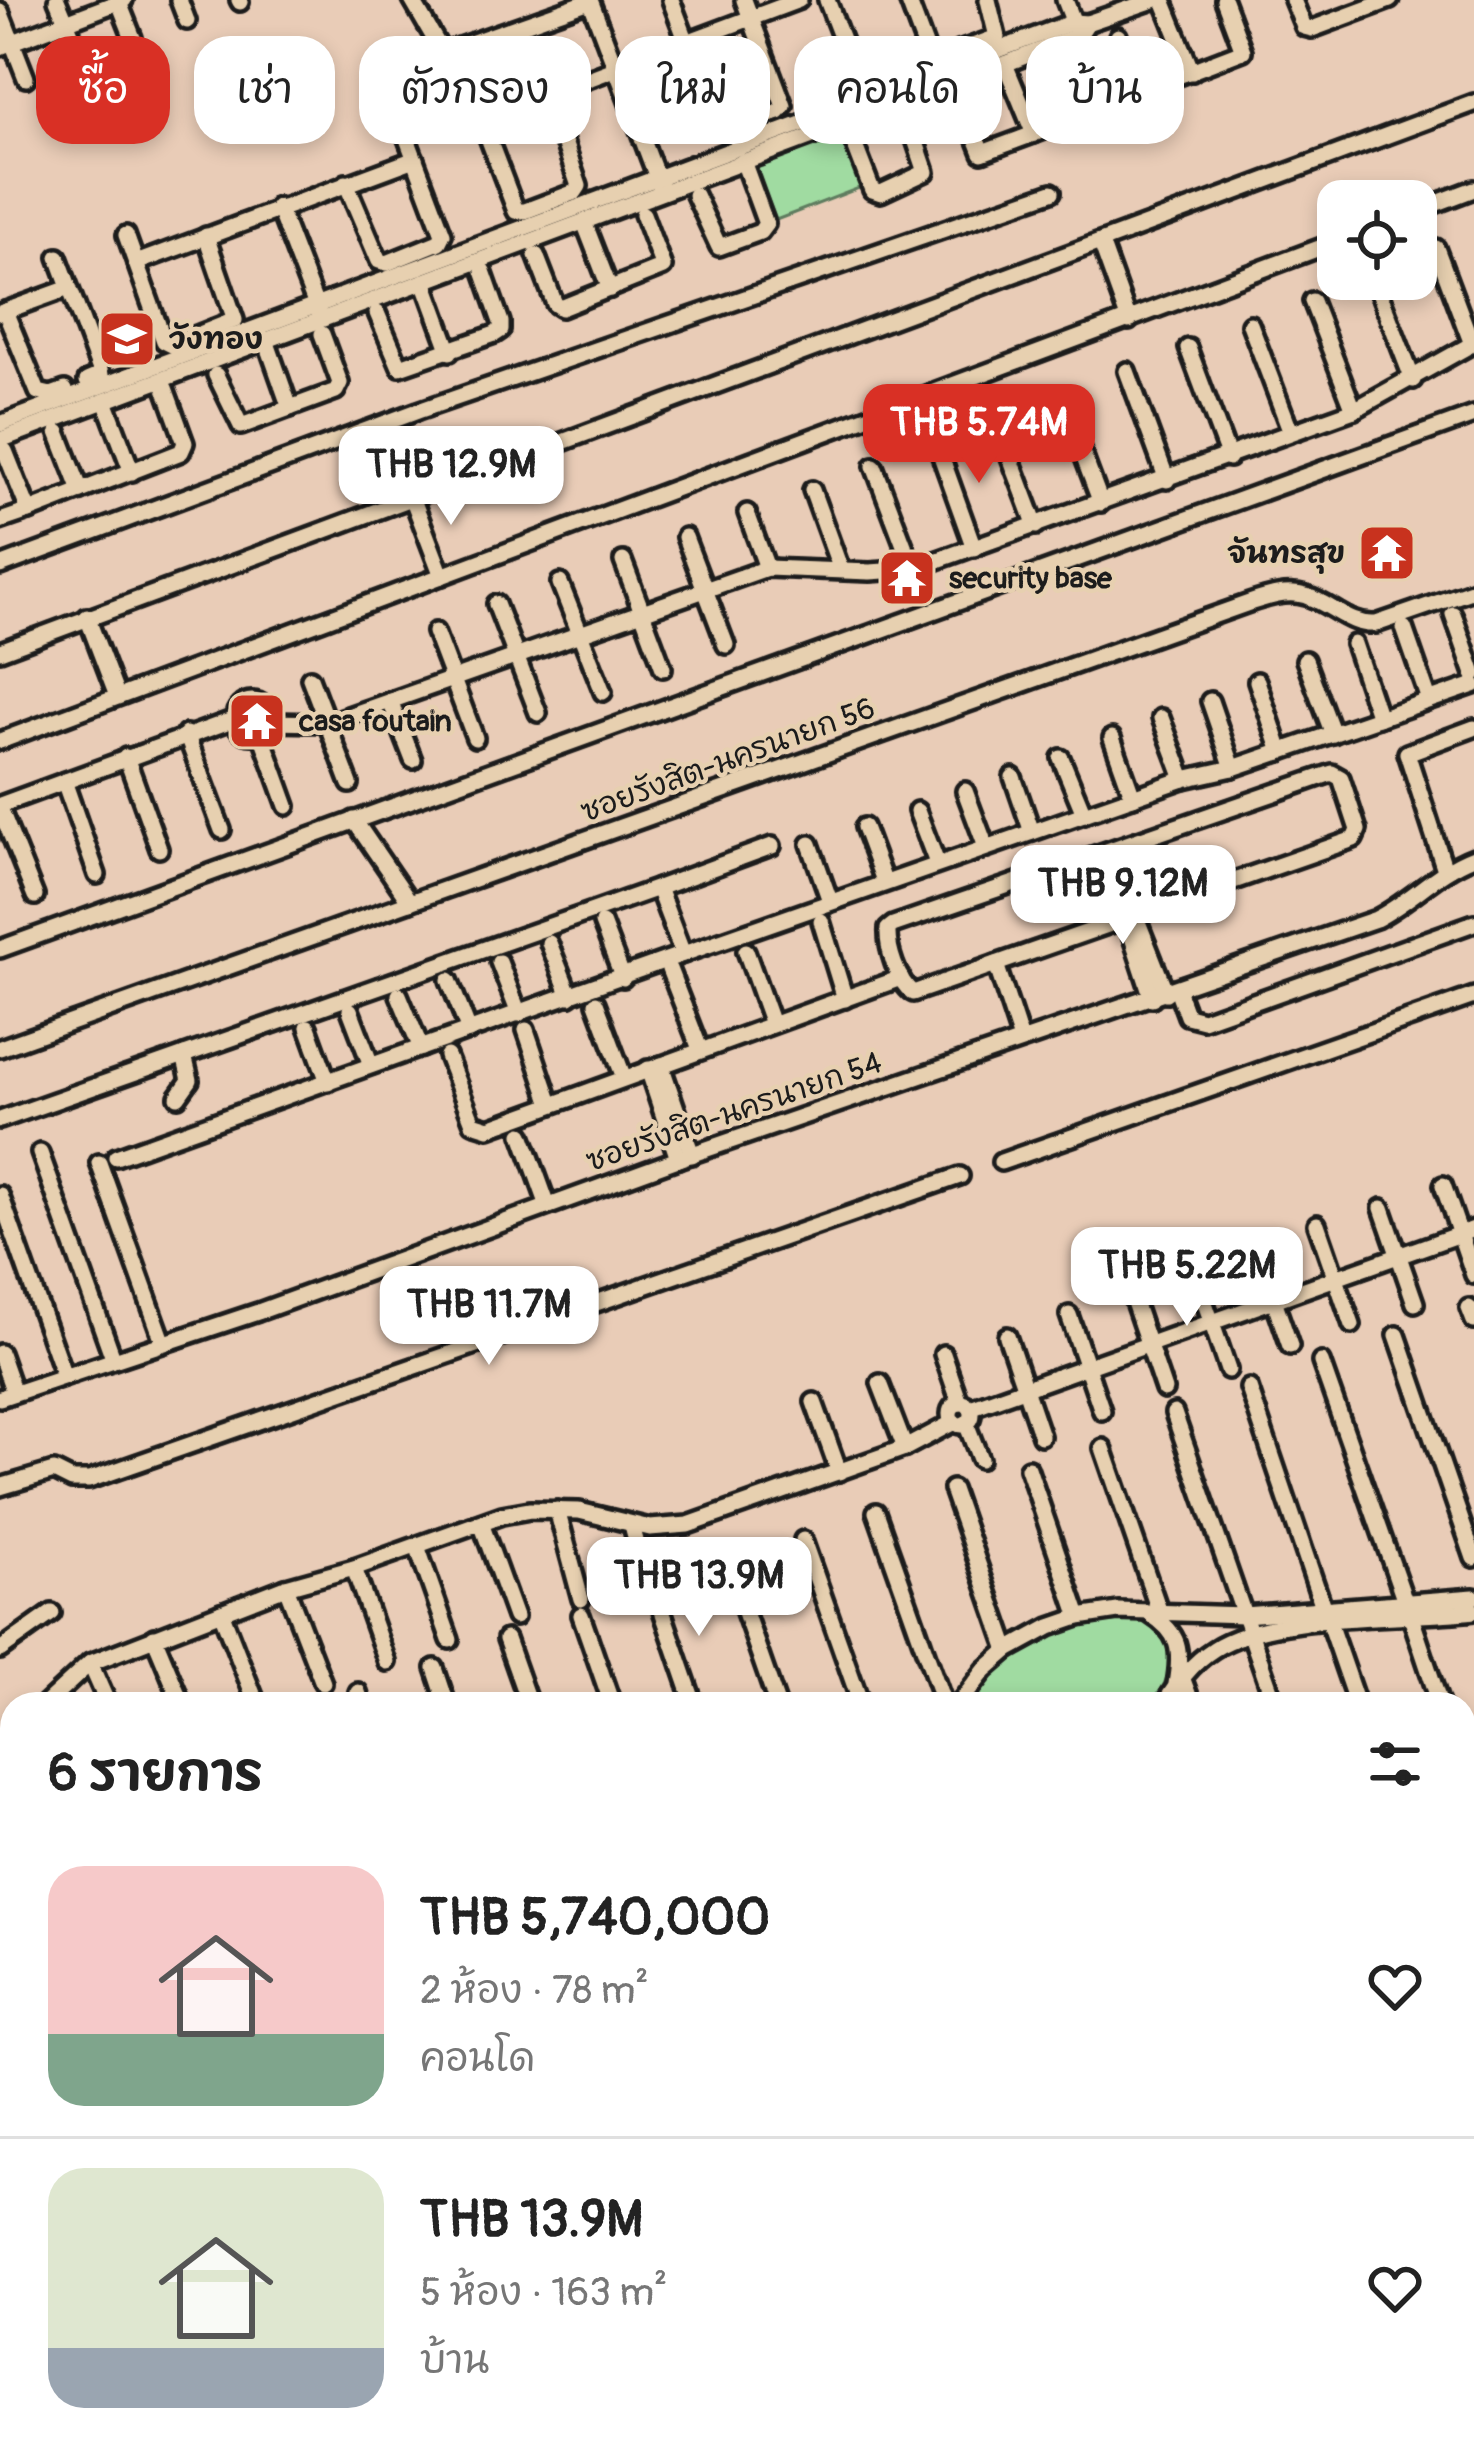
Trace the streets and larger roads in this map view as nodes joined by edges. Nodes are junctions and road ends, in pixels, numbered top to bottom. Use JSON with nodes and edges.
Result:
{"nodes":[{"id":1,"x":57,"y":0,"type":"edge"},
{"id":2,"x":179,"y":0,"type":"edge"},
{"id":3,"x":412,"y":0,"type":"edge"},
{"id":4,"x":671,"y":0,"type":"edge"},
{"id":5,"x":744,"y":0,"type":"edge"},
{"id":6,"x":800,"y":0,"type":"edge"},
{"id":7,"x":827,"y":0,"type":"edge"},
{"id":8,"x":908,"y":0,"type":"edge"},
{"id":9,"x":988,"y":0,"type":"edge"},
{"id":10,"x":1065,"y":0,"type":"edge"},
{"id":11,"x":1154,"y":0,"type":"edge"},
{"id":12,"x":1163,"y":0,"type":"edge"},
{"id":13,"x":1224,"y":0,"type":"edge"},
{"id":14,"x":1293,"y":0,"type":"edge"},
{"id":15,"x":1390,"y":0,"type":"edge"},
{"id":16,"x":121,"y":1,"type":"edge"},
{"id":17,"x":590,"y":1,"type":"edge"},
{"id":18,"x":1354,"y":6,"type":"edge"},
{"id":19,"x":0,"y":11,"type":"edge"},
{"id":20,"x":751,"y":19,"type":"junction"},
{"id":21,"x":66,"y":22,"type":"junction"},
{"id":22,"x":187,"y":22,"type":"dead end"},
{"id":23,"x":1079,"y":26,"type":"junction"},
{"id":24,"x":72,"y":36,"type":"edge"},
{"id":25,"x":132,"y":36,"type":"edge"},
{"id":26,"x":432,"y":36,"type":"edge"},
{"id":27,"x":490,"y":36,"type":"edge"},
{"id":28,"x":684,"y":36,"type":"edge"},
{"id":29,"x":705,"y":36,"type":"edge"},
{"id":30,"x":758,"y":36,"type":"edge"},
{"id":31,"x":841,"y":36,"type":"edge"},
{"id":32,"x":6,"y":44,"type":"edge"},
{"id":33,"x":1002,"y":55,"type":"edge"},
{"id":34,"x":1005,"y":64,"type":"junction"},
{"id":35,"x":1002,"y":65,"type":"edge"},
{"id":36,"x":770,"y":66,"type":"edge"},
{"id":37,"x":615,"y":69,"type":"joint"},
{"id":38,"x":1192,"y":72,"type":"junction"},
{"id":39,"x":1184,"y":74,"type":"edge"},
{"id":40,"x":26,"y":78,"type":"dead end"},
{"id":41,"x":591,"y":78,"type":"edge"},
{"id":42,"x":1474,"y":103,"type":"edge"},
{"id":43,"x":770,"y":115,"type":"edge"},
{"id":44,"x":1026,"y":115,"type":"edge"},
{"id":45,"x":794,"y":134,"type":"edge"},
{"id":46,"x":1026,"y":137,"type":"edge"},
{"id":47,"x":794,"y":138,"type":"edge"},
{"id":48,"x":409,"y":144,"type":"edge"},
{"id":49,"x":490,"y":144,"type":"edge"},
{"id":50,"x":565,"y":144,"type":"edge"},
{"id":51,"x":644,"y":144,"type":"edge"},
{"id":52,"x":854,"y":144,"type":"edge"},
{"id":53,"x":917,"y":144,"type":"edge"},
{"id":54,"x":978,"y":144,"type":"edge"},
{"id":55,"x":415,"y":159,"type":"junction"},
{"id":56,"x":743,"y":161,"type":"junction"},
{"id":57,"x":346,"y":183,"type":"junction"},
{"id":58,"x":660,"y":185,"type":"junction"},
{"id":59,"x":1474,"y":189,"type":"edge"},
{"id":60,"x":1052,"y":192,"type":"dead end"},
{"id":61,"x":695,"y":195,"type":"dead end"},
{"id":62,"x":1437,"y":203,"type":"edge"},
{"id":63,"x":278,"y":208,"type":"junction"},
{"id":64,"x":643,"y":214,"type":"dead end"},
{"id":65,"x":584,"y":222,"type":"junction"},
{"id":66,"x":126,"y":236,"type":"dead end"},
{"id":67,"x":206,"y":236,"type":"junction"},
{"id":68,"x":1101,"y":243,"type":"junction"},
{"id":69,"x":1317,"y":249,"type":"edge"},
{"id":70,"x":1437,"y":251,"type":"edge"},
{"id":71,"x":536,"y":255,"type":"dead end"},
{"id":72,"x":58,"y":257,"type":"dead end"},
{"id":73,"x":136,"y":263,"type":"junction"},
{"id":74,"x":483,"y":271,"type":"dead end"},
{"id":75,"x":424,"y":280,"type":"junction"},
{"id":76,"x":69,"y":288,"type":"junction"},
{"id":77,"x":610,"y":289,"type":"junction"},
{"id":78,"x":1382,"y":300,"type":"edge"},
{"id":79,"x":1312,"y":302,"type":"dead end"},
{"id":80,"x":3,"y":312,"type":"edge"},
{"id":81,"x":377,"y":313,"type":"dead end"},
{"id":82,"x":319,"y":320,"type":"junction"},
{"id":83,"x":1129,"y":321,"type":"junction"},
{"id":84,"x":1250,"y":324,"type":"dead end"},
{"id":85,"x":266,"y":340,"type":"junction"},
{"id":86,"x":1473,"y":344,"type":"edge"},
{"id":87,"x":1188,"y":348,"type":"dead end"},
{"id":88,"x":450,"y":352,"type":"junction"},
{"id":89,"x":1127,"y":371,"type":"dead end"},
{"id":90,"x":217,"y":375,"type":"dead end"},
{"id":91,"x":1413,"y":380,"type":"junction"},
{"id":92,"x":165,"y":388,"type":"dead end"},
{"id":93,"x":1061,"y":396,"type":"dead end"},
{"id":94,"x":105,"y":401,"type":"junction"},
{"id":95,"x":290,"y":408,"type":"junction"},
{"id":96,"x":1354,"y":410,"type":"junction"},
{"id":97,"x":1474,"y":415,"type":"edge"},
{"id":98,"x":995,"y":417,"type":"dead end"},
{"id":99,"x":0,"y":424,"type":"edge"},
{"id":100,"x":1291,"y":432,"type":"junction"},
{"id":101,"x":58,"y":433,"type":"dead end"},
{"id":102,"x":936,"y":442,"type":"dead end"},
{"id":103,"x":3,"y":445,"type":"edge"},
{"id":104,"x":1229,"y":458,"type":"junction"},
{"id":105,"x":874,"y":466,"type":"dead end"},
{"id":106,"x":131,"y":472,"type":"junction"},
{"id":107,"x":1167,"y":480,"type":"junction"},
{"id":108,"x":81,"y":490,"type":"junction"},
{"id":109,"x":812,"y":490,"type":"dead end"},
{"id":110,"x":412,"y":497,"type":"junction"},
{"id":111,"x":1101,"y":503,"type":"junction"},
{"id":112,"x":29,"y":511,"type":"junction"},
{"id":113,"x":747,"y":513,"type":"dead end"},
{"id":114,"x":0,"y":521,"type":"edge"},
{"id":115,"x":1036,"y":526,"type":"junction"},
{"id":116,"x":685,"y":537,"type":"dead end"},
{"id":117,"x":974,"y":548,"type":"junction"},
{"id":118,"x":622,"y":561,"type":"dead end"},
{"id":119,"x":0,"y":566,"type":"edge"},
{"id":120,"x":767,"y":568,"type":"junction"},
{"id":121,"x":913,"y":569,"type":"junction"},
{"id":122,"x":841,"y":570,"type":"junction"},
{"id":123,"x":442,"y":576,"type":"junction"},
{"id":124,"x":560,"y":583,"type":"dead end"},
{"id":125,"x":1474,"y":590,"type":"edge"},
{"id":126,"x":705,"y":591,"type":"junction"},
{"id":127,"x":496,"y":604,"type":"dead end"},
{"id":128,"x":642,"y":613,"type":"junction"},
{"id":129,"x":1454,"y":614,"type":"dead end"},
{"id":130,"x":87,"y":617,"type":"junction"},
{"id":131,"x":1404,"y":628,"type":"dead end"},
{"id":132,"x":435,"y":632,"type":"dead end"},
{"id":133,"x":581,"y":636,"type":"junction"},
{"id":134,"x":1354,"y":644,"type":"dead end"},
{"id":135,"x":726,"y":645,"type":"dead end"},
{"id":136,"x":0,"y":651,"type":"edge"},
{"id":137,"x":518,"y":658,"type":"junction"},
{"id":138,"x":1306,"y":660,"type":"dead end"},
{"id":139,"x":663,"y":668,"type":"dead end"},
{"id":140,"x":1474,"y":674,"type":"edge"},
{"id":141,"x":310,"y":678,"type":"dead end"},
{"id":142,"x":455,"y":680,"type":"junction"},
{"id":143,"x":1257,"y":681,"type":"dead end"},
{"id":144,"x":1474,"y":685,"type":"edge"},
{"id":145,"x":603,"y":692,"type":"dead end"},
{"id":146,"x":117,"y":696,"type":"junction"},
{"id":147,"x":1210,"y":700,"type":"dead end"},
{"id":148,"x":1429,"y":700,"type":"junction"},
{"id":149,"x":390,"y":701,"type":"junction"},
{"id":150,"x":538,"y":713,"type":"dead end"},
{"id":151,"x":235,"y":718,"type":"junction"},
{"id":152,"x":1161,"y":718,"type":"dead end"},
{"id":153,"x":1379,"y":718,"type":"junction"},
{"id":154,"x":328,"y":723,"type":"junction"},
{"id":155,"x":265,"y":728,"type":"junction"},
{"id":156,"x":1473,"y":732,"type":"edge"},
{"id":157,"x":186,"y":734,"type":"junction"},
{"id":158,"x":1333,"y":734,"type":"junction"},
{"id":159,"x":475,"y":738,"type":"dead end"},
{"id":160,"x":1112,"y":738,"type":"dead end"},
{"id":161,"x":0,"y":740,"type":"edge"},
{"id":162,"x":1281,"y":752,"type":"junction"},
{"id":163,"x":125,"y":757,"type":"junction"},
{"id":164,"x":1061,"y":758,"type":"dead end"},
{"id":165,"x":412,"y":760,"type":"dead end"},
{"id":166,"x":1233,"y":769,"type":"junction"},
{"id":167,"x":1013,"y":778,"type":"dead end"},
{"id":168,"x":1184,"y":779,"type":"junction"},
{"id":169,"x":64,"y":781,"type":"junction"},
{"id":170,"x":350,"y":784,"type":"dead end"},
{"id":171,"x":965,"y":791,"type":"dead end"},
{"id":172,"x":1132,"y":797,"type":"junction"},
{"id":173,"x":0,"y":806,"type":"edge"},
{"id":174,"x":287,"y":806,"type":"dead end"},
{"id":175,"x":917,"y":811,"type":"dead end"},
{"id":176,"x":1084,"y":814,"type":"junction"},
{"id":177,"x":354,"y":820,"type":"junction"},
{"id":178,"x":864,"y":827,"type":"dead end"},
{"id":179,"x":222,"y":830,"type":"dead end"},
{"id":180,"x":1032,"y":832,"type":"junction"},
{"id":181,"x":810,"y":844,"type":"dead end"},
{"id":182,"x":772,"y":846,"type":"dead end"},
{"id":183,"x":986,"y":847,"type":"junction"},
{"id":184,"x":160,"y":849,"type":"dead end"},
{"id":185,"x":1110,"y":851,"type":"junction"},
{"id":186,"x":1474,"y":857,"type":"edge"},
{"id":187,"x":937,"y":863,"type":"junction"},
{"id":188,"x":1445,"y":870,"type":"junction"},
{"id":189,"x":97,"y":875,"type":"dead end"},
{"id":190,"x":884,"y":881,"type":"junction"},
{"id":191,"x":658,"y":888,"type":"junction"},
{"id":192,"x":35,"y":896,"type":"dead end"},
{"id":193,"x":830,"y":901,"type":"junction"},
{"id":194,"x":410,"y":902,"type":"junction"},
{"id":195,"x":1132,"y":915,"type":"junction"},
{"id":196,"x":821,"y":921,"type":"dead end"},
{"id":197,"x":602,"y":923,"type":"dead end"},
{"id":198,"x":1474,"y":923,"type":"edge"},
{"id":199,"x":549,"y":943,"type":"dead end"},
{"id":200,"x":0,"y":949,"type":"edge"},
{"id":201,"x":746,"y":951,"type":"dead end"},
{"id":202,"x":683,"y":954,"type":"junction"},
{"id":203,"x":499,"y":962,"type":"dead end"},
{"id":204,"x":996,"y":964,"type":"junction"},
{"id":205,"x":670,"y":969,"type":"dead end"},
{"id":206,"x":623,"y":978,"type":"junction"},
{"id":207,"x":901,"y":978,"type":"junction"},
{"id":208,"x":449,"y":980,"type":"dead end"},
{"id":209,"x":1165,"y":993,"type":"junction"},
{"id":210,"x":399,"y":995,"type":"dead end"},
{"id":211,"x":570,"y":996,"type":"junction"},
{"id":212,"x":1474,"y":996,"type":"edge"},
{"id":213,"x":845,"y":999,"type":"junction"},
{"id":214,"x":596,"y":1003,"type":"dead end"},
{"id":215,"x":350,"y":1010,"type":"dead end"},
{"id":216,"x":523,"y":1022,"type":"junction"},
{"id":217,"x":772,"y":1024,"type":"junction"},
{"id":218,"x":308,"y":1027,"type":"dead end"},
{"id":219,"x":469,"y":1031,"type":"junction"},
{"id":220,"x":1022,"y":1040,"type":"junction"},
{"id":221,"x":0,"y":1048,"type":"edge"},
{"id":222,"x":421,"y":1048,"type":"junction"},
{"id":223,"x":700,"y":1049,"type":"junction"},
{"id":224,"x":184,"y":1055,"type":"junction"},
{"id":225,"x":448,"y":1056,"type":"dead end"},
{"id":226,"x":371,"y":1065,"type":"junction"},
{"id":227,"x":655,"y":1067,"type":"junction"},
{"id":228,"x":624,"y":1078,"type":"junction"},
{"id":229,"x":328,"y":1082,"type":"junction"},
{"id":230,"x":178,"y":1097,"type":"dead end"},
{"id":231,"x":550,"y":1104,"type":"junction"},
{"id":232,"x":0,"y":1120,"type":"edge"},
{"id":233,"x":522,"y":1134,"type":"dead end"},
{"id":234,"x":40,"y":1153,"type":"dead end"},
{"id":235,"x":116,"y":1157,"type":"dead end"},
{"id":236,"x":685,"y":1157,"type":"junction"},
{"id":237,"x":1001,"y":1162,"type":"dead end"},
{"id":238,"x":99,"y":1163,"type":"dead end"},
{"id":239,"x":960,"y":1176,"type":"dead end"},
{"id":240,"x":1443,"y":1185,"type":"dead end"},
{"id":241,"x":0,"y":1195,"type":"edge"},
{"id":242,"x":548,"y":1206,"type":"junction"},
{"id":243,"x":1382,"y":1208,"type":"dead end"},
{"id":244,"x":1317,"y":1224,"type":"dead end"},
{"id":245,"x":1467,"y":1232,"type":"edge"},
{"id":246,"x":1256,"y":1248,"type":"dead end"},
{"id":247,"x":1399,"y":1255,"type":"junction"},
{"id":248,"x":1195,"y":1271,"type":"dead end"},
{"id":249,"x":1474,"y":1275,"type":"edge"},
{"id":250,"x":1335,"y":1278,"type":"junction"},
{"id":251,"x":1131,"y":1293,"type":"dead end"},
{"id":252,"x":1273,"y":1299,"type":"junction"},
{"id":253,"x":1414,"y":1303,"type":"dead end"},
{"id":254,"x":1070,"y":1315,"type":"dead end"},
{"id":255,"x":1211,"y":1320,"type":"junction"},
{"id":256,"x":1352,"y":1325,"type":"dead end"},
{"id":257,"x":1397,"y":1335,"type":"dead end"},
{"id":258,"x":1007,"y":1336,"type":"dead end"},
{"id":259,"x":163,"y":1341,"type":"junction"},
{"id":260,"x":1148,"y":1342,"type":"junction"},
{"id":261,"x":1290,"y":1346,"type":"dead end"},
{"id":262,"x":0,"y":1353,"type":"edge"},
{"id":263,"x":943,"y":1354,"type":"dead end"},
{"id":264,"x":113,"y":1358,"type":"junction"},
{"id":265,"x":1321,"y":1362,"type":"dead end"},
{"id":266,"x":1086,"y":1364,"type":"junction"},
{"id":267,"x":1228,"y":1370,"type":"dead end"},
{"id":268,"x":64,"y":1376,"type":"junction"},
{"id":269,"x":880,"y":1383,"type":"dead end"},
{"id":270,"x":1024,"y":1387,"type":"junction"},
{"id":271,"x":1249,"y":1388,"type":"dead end"},
{"id":272,"x":1164,"y":1390,"type":"dead end"},
{"id":273,"x":7,"y":1396,"type":"edge"},
{"id":274,"x":814,"y":1402,"type":"dead end"},
{"id":275,"x":1102,"y":1411,"type":"dead end"},
{"id":276,"x":1174,"y":1413,"type":"dead end"},
{"id":277,"x":962,"y":1414,"type":"junction"},
{"id":278,"x":1041,"y":1436,"type":"dead end"},
{"id":279,"x":905,"y":1448,"type":"junction"},
{"id":280,"x":1103,"y":1448,"type":"dead end"},
{"id":281,"x":980,"y":1459,"type":"dead end"},
{"id":282,"x":1028,"y":1468,"type":"dead end"},
{"id":283,"x":839,"y":1472,"type":"junction"},
{"id":284,"x":0,"y":1487,"type":"edge"},
{"id":285,"x":952,"y":1489,"type":"dead end"},
{"id":286,"x":557,"y":1510,"type":"junction"},
{"id":287,"x":876,"y":1512,"type":"dead end"},
{"id":288,"x":481,"y":1522,"type":"junction"},
{"id":289,"x":632,"y":1525,"type":"junction"},
{"id":290,"x":803,"y":1540,"type":"dead end"},
{"id":291,"x":417,"y":1546,"type":"junction"},
{"id":292,"x":1474,"y":1558,"type":"edge"},
{"id":293,"x":729,"y":1565,"type":"dead end"},
{"id":294,"x":354,"y":1568,"type":"junction"},
{"id":295,"x":643,"y":1568,"type":"dead end"},
{"id":296,"x":286,"y":1587,"type":"junction"},
{"id":297,"x":655,"y":1590,"type":"dead end"},
{"id":298,"x":1474,"y":1597,"type":"edge"},
{"id":299,"x":1408,"y":1611,"type":"junction"},
{"id":300,"x":1474,"y":1611,"type":"edge"},
{"id":301,"x":221,"y":1612,"type":"junction"},
{"id":302,"x":1153,"y":1612,"type":"junction"},
{"id":303,"x":52,"y":1613,"type":"dead end"},
{"id":304,"x":1326,"y":1615,"type":"junction"},
{"id":305,"x":514,"y":1616,"type":"dead end"},
{"id":306,"x":1244,"y":1616,"type":"junction"},
{"id":307,"x":1079,"y":1617,"type":"junction"},
{"id":308,"x":1250,"y":1633,"type":"junction"},
{"id":309,"x":154,"y":1637,"type":"junction"},
{"id":310,"x":506,"y":1639,"type":"dead end"},
{"id":311,"x":450,"y":1640,"type":"dead end"},
{"id":312,"x":0,"y":1650,"type":"edge"},
{"id":313,"x":1007,"y":1650,"type":"junction"},
{"id":314,"x":387,"y":1662,"type":"dead end"},
{"id":315,"x":90,"y":1663,"type":"junction"},
{"id":316,"x":435,"y":1668,"type":"dead end"},
{"id":317,"x":1179,"y":1681,"type":"junction"},
{"id":318,"x":323,"y":1683,"type":"dead end"},
{"id":319,"x":59,"y":1692,"type":"edge"},
{"id":320,"x":103,"y":1692,"type":"edge"},
{"id":321,"x":177,"y":1692,"type":"edge"},
{"id":322,"x":251,"y":1692,"type":"edge"},
{"id":323,"x":443,"y":1692,"type":"edge"},
{"id":324,"x":525,"y":1692,"type":"edge"},
{"id":325,"x":608,"y":1692,"type":"edge"},
{"id":326,"x":690,"y":1692,"type":"edge"},
{"id":327,"x":773,"y":1692,"type":"edge"},
{"id":328,"x":857,"y":1692,"type":"edge"},
{"id":329,"x":940,"y":1692,"type":"edge"},
{"id":330,"x":968,"y":1692,"type":"edge"},
{"id":331,"x":1172,"y":1692,"type":"edge"},
{"id":332,"x":1185,"y":1692,"type":"edge"},
{"id":333,"x":1270,"y":1692,"type":"edge"},
{"id":334,"x":1353,"y":1692,"type":"edge"},
{"id":335,"x":1436,"y":1692,"type":"edge"}],
"edges":[{"from":1,"to":21,"type":"street"},
{"from":2,"to":22,"type":"street"},
{"from":3,"to":26,"type":"street"},
{"from":4,"to":28,"type":"street"},
{"from":5,"to":20,"type":"street"},
{"from":6,"to":20,"type":"street"},
{"from":7,"to":31,"type":"street"},
{"from":8,"to":9,"type":"street"},
{"from":10,"to":23,"type":"street"},
{"from":11,"to":23,"type":"street"},
{"from":12,"to":38,"type":"street"},
{"from":13,"to":38,"type":"street"},
{"from":14,"to":18,"type":"street"},
{"from":15,"to":18,"type":"street"},
{"from":16,"to":21,"type":"street"},
{"from":16,"to":25,"type":"street"},
{"from":17,"to":27,"type":"street"},
{"from":17,"to":37,"type":"street"},
{"from":19,"to":32,"type":"street"},
{"from":20,"to":29,"type":"street"},
{"from":20,"to":30,"type":"street"},
{"from":21,"to":24,"type":"street"},
{"from":21,"to":32,"type":"street"},
{"from":23,"to":33,"type":"street"},
{"from":23,"to":34,"type":"street"},
{"from":32,"to":40,"type":"street"},
{"from":34,"to":35,"type":"street"},
{"from":34,"to":44,"type":"street"},
{"from":36,"to":43,"type":"street"},
{"from":37,"to":41,"type":"street"},
{"from":38,"to":39,"type":"street"},
{"from":42,"to":68,"type":"street"},
{"from":45,"to":58,"type":"street"},
{"from":46,"to":54,"type":"street"},
{"from":47,"to":56,"type":"street"},
{"from":48,"to":55,"type":"street"},
{"from":49,"to":50,"type":"street"},
{"from":51,"to":58,"type":"street"},
{"from":52,"to":53,"type":"street"},
{"from":55,"to":57,"type":"street"},
{"from":55,"to":57,"type":"street"},
{"from":56,"to":58,"type":"street"},
{"from":56,"to":61,"type":"street"},
{"from":57,"to":63,"type":"street"},
{"from":58,"to":65,"type":"street"},
{"from":58,"to":82,"type":"street"},
{"from":59,"to":62,"type":"street"},
{"from":60,"to":119,"type":"street"},
{"from":63,"to":67,"type":"street"},
{"from":63,"to":82,"type":"street"},
{"from":64,"to":77,"type":"street"},
{"from":65,"to":75,"type":"street"},
{"from":65,"to":77,"type":"street"},
{"from":66,"to":73,"type":"street"},
{"from":67,"to":73,"type":"street"},
{"from":67,"to":73,"type":"street"},
{"from":68,"to":83,"type":"street"},
{"from":68,"to":110,"type":"street"},
{"from":69,"to":83,"type":"street"},
{"from":70,"to":86,"type":"street"},
{"from":71,"to":77,"type":"street"},
{"from":72,"to":76,"type":"street"},
{"from":74,"to":88,"type":"street"},
{"from":75,"to":82,"type":"street"},
{"from":75,"to":88,"type":"street"},
{"from":76,"to":80,"type":"street"},
{"from":76,"to":80,"type":"street"},
{"from":78,"to":91,"type":"street"},
{"from":79,"to":96,"type":"street"},
{"from":81,"to":88,"type":"street"},
{"from":82,"to":85,"type":"street"},
{"from":82,"to":95,"type":"street"},
{"from":82,"to":99,"type":"street"},
{"from":83,"to":123,"type":"street"},
{"from":84,"to":100,"type":"street"},
{"from":85,"to":94,"type":"street"},
{"from":85,"to":95,"type":"street"},
{"from":86,"to":91,"type":"street"},
{"from":87,"to":104,"type":"street"},
{"from":89,"to":107,"type":"street"},
{"from":90,"to":95,"type":"street"},
{"from":91,"to":96,"type":"street"},
{"from":92,"to":106,"type":"street"},
{"from":93,"to":111,"type":"street"},
{"from":94,"to":103,"type":"street"},
{"from":94,"to":106,"type":"street"},
{"from":96,"to":100,"type":"street"},
{"from":97,"to":177,"type":"street"},
{"from":98,"to":115,"type":"street"},
{"from":100,"to":104,"type":"street"},
{"from":101,"to":108,"type":"street"},
{"from":102,"to":117,"type":"street"},
{"from":103,"to":112,"type":"street"},
{"from":104,"to":107,"type":"street"},
{"from":105,"to":121,"type":"street"},
{"from":106,"to":108,"type":"street"},
{"from":107,"to":111,"type":"street"},
{"from":108,"to":112,"type":"street"},
{"from":109,"to":122,"type":"street"},
{"from":110,"to":123,"type":"street"},
{"from":110,"to":130,"type":"street"},
{"from":111,"to":115,"type":"street"},
{"from":112,"to":114,"type":"street"},
{"from":113,"to":120,"type":"street"},
{"from":115,"to":117,"type":"street"},
{"from":116,"to":126,"type":"street"},
{"from":117,"to":121,"type":"street"},
{"from":118,"to":128,"type":"street"},
{"from":120,"to":122,"type":"street"},
{"from":120,"to":126,"type":"street"},
{"from":121,"to":122,"type":"street"},
{"from":123,"to":146,"type":"street"},
{"from":124,"to":133,"type":"street"},
{"from":125,"to":194,"type":"street","name":"ซอยรังสิต-นครนายก 56"},
{"from":126,"to":128,"type":"street"},
{"from":126,"to":135,"type":"street"},
{"from":127,"to":137,"type":"street"},
{"from":128,"to":133,"type":"street"},
{"from":128,"to":139,"type":"street"},
{"from":129,"to":140,"type":"street"},
{"from":130,"to":136,"type":"street"},
{"from":130,"to":146,"type":"street"},
{"from":131,"to":148,"type":"street"},
{"from":132,"to":142,"type":"street"},
{"from":133,"to":137,"type":"street"},
{"from":133,"to":145,"type":"street"},
{"from":134,"to":153,"type":"street"},
{"from":137,"to":142,"type":"street"},
{"from":137,"to":150,"type":"street"},
{"from":138,"to":158,"type":"street"},
{"from":141,"to":154,"type":"street"},
{"from":142,"to":149,"type":"street"},
{"from":142,"to":159,"type":"street"},
{"from":143,"to":162,"type":"street"},
{"from":144,"to":148,"type":"street"},
{"from":146,"to":161,"type":"street"},
{"from":147,"to":166,"type":"street"},
{"from":148,"to":153,"type":"street"},
{"from":149,"to":154,"type":"street"},
{"from":149,"to":165,"type":"street"},
{"from":151,"to":155,"type":"street"},
{"from":151,"to":155,"type":"street"},
{"from":151,"to":157,"type":"street"},
{"from":152,"to":168,"type":"street"},
{"from":153,"to":158,"type":"street"},
{"from":154,"to":155,"type":"street"},
{"from":154,"to":170,"type":"street"},
{"from":155,"to":174,"type":"street"},
{"from":156,"to":188,"type":"street"},
{"from":157,"to":163,"type":"street"},
{"from":157,"to":179,"type":"street"},
{"from":158,"to":162,"type":"street"},
{"from":160,"to":172,"type":"street"},
{"from":162,"to":166,"type":"street"},
{"from":163,"to":169,"type":"street"},
{"from":163,"to":184,"type":"street"},
{"from":164,"to":176,"type":"street"},
{"from":166,"to":168,"type":"street"},
{"from":167,"to":180,"type":"street"},
{"from":168,"to":172,"type":"street"},
{"from":169,"to":173,"type":"street"},
{"from":169,"to":189,"type":"street"},
{"from":171,"to":183,"type":"street"},
{"from":172,"to":176,"type":"street"},
{"from":173,"to":192,"type":"street"},
{"from":175,"to":187,"type":"street"},
{"from":176,"to":180,"type":"street"},
{"from":177,"to":194,"type":"street"},
{"from":177,"to":200,"type":"street"},
{"from":178,"to":190,"type":"street"},
{"from":180,"to":183,"type":"street"},
{"from":181,"to":193,"type":"street"},
{"from":182,"to":191,"type":"street"},
{"from":183,"to":187,"type":"street"},
{"from":185,"to":195,"type":"street"},
{"from":185,"to":195,"type":"street"},
{"from":185,"to":207,"type":"street"},
{"from":186,"to":188,"type":"street","name":"ซอยรังสิต-นครนายก 54"},
{"from":187,"to":190,"type":"street"},
{"from":188,"to":209,"type":"street","name":"ซอยรังสิต-นครนายก 54"},
{"from":190,"to":193,"type":"street"},
{"from":191,"to":202,"type":"street"},
{"from":191,"to":224,"type":"street"},
{"from":193,"to":202,"type":"street"},
{"from":194,"to":221,"type":"street","name":"ซอยรังสิต-นครนายก 56"},
{"from":195,"to":204,"type":"street"},
{"from":195,"to":209,"type":"street"},
{"from":196,"to":213,"type":"street"},
{"from":197,"to":206,"type":"street"},
{"from":198,"to":209,"type":"street"},
{"from":199,"to":211,"type":"street"},
{"from":201,"to":217,"type":"street"},
{"from":202,"to":206,"type":"street"},
{"from":203,"to":216,"type":"street"},
{"from":204,"to":207,"type":"street"},
{"from":204,"to":220,"type":"street"},
{"from":205,"to":223,"type":"street"},
{"from":206,"to":211,"type":"street"},
{"from":207,"to":213,"type":"street"},
{"from":208,"to":219,"type":"street"},
{"from":209,"to":220,"type":"street","name":"ซอยรังสิต-นครนายก 54"},
{"from":210,"to":222,"type":"street"},
{"from":211,"to":216,"type":"street"},
{"from":212,"to":237,"type":"street"},
{"from":213,"to":217,"type":"street"},
{"from":214,"to":228,"type":"street"},
{"from":215,"to":226,"type":"street"},
{"from":216,"to":219,"type":"street"},
{"from":216,"to":231,"type":"street"},
{"from":217,"to":223,"type":"street"},
{"from":218,"to":229,"type":"street"},
{"from":219,"to":222,"type":"street"},
{"from":220,"to":236,"type":"street","name":"ซอยรังสิต-นครนายก 54"},
{"from":222,"to":226,"type":"street"},
{"from":223,"to":227,"type":"street"},
{"from":224,"to":230,"type":"street"},
{"from":224,"to":232,"type":"street"},
{"from":225,"to":231,"type":"street"},
{"from":226,"to":229,"type":"street"},
{"from":227,"to":228,"type":"street"},
{"from":227,"to":236,"type":"street"},
{"from":228,"to":231,"type":"street"},
{"from":229,"to":235,"type":"street"},
{"from":233,"to":242,"type":"street"},
{"from":234,"to":264,"type":"street"},
{"from":236,"to":242,"type":"street","name":"ซอยรังสิต-นครนายก 54"},
{"from":238,"to":259,"type":"street"},
{"from":239,"to":284,"type":"street"},
{"from":240,"to":245,"type":"street"},
{"from":241,"to":268,"type":"street"},
{"from":242,"to":259,"type":"street","name":"ซอยรังสิต-นครนายก 54"},
{"from":243,"to":247,"type":"street"},
{"from":244,"to":250,"type":"street"},
{"from":245,"to":247,"type":"street"},
{"from":245,"to":249,"type":"street"},
{"from":246,"to":252,"type":"street"},
{"from":247,"to":250,"type":"street"},
{"from":247,"to":253,"type":"street"},
{"from":248,"to":255,"type":"street"},
{"from":250,"to":252,"type":"street"},
{"from":250,"to":256,"type":"street"},
{"from":251,"to":260,"type":"street"},
{"from":252,"to":255,"type":"street"},
{"from":252,"to":261,"type":"street"},
{"from":254,"to":266,"type":"street"},
{"from":255,"to":260,"type":"street"},
{"from":255,"to":267,"type":"street"},
{"from":257,"to":292,"type":"street"},
{"from":258,"to":270,"type":"street"},
{"from":259,"to":264,"type":"street","name":"ซอยรังสิต-นครนายก 54"},
{"from":260,"to":266,"type":"street"},
{"from":260,"to":272,"type":"street"},
{"from":262,"to":273,"type":"street"},
{"from":263,"to":277,"type":"street"},
{"from":264,"to":268,"type":"street","name":"ซอยรังสิต-นครนายก 54"},
{"from":265,"to":299,"type":"street"},
{"from":266,"to":270,"type":"street"},
{"from":266,"to":275,"type":"street"},
{"from":268,"to":273,"type":"street","name":"ซอยรังสิต-นครนายก 54"},
{"from":269,"to":279,"type":"street"},
{"from":270,"to":277,"type":"street"},
{"from":270,"to":278,"type":"street"},
{"from":271,"to":304,"type":"street"},
{"from":274,"to":283,"type":"street"},
{"from":276,"to":306,"type":"street"},
{"from":277,"to":279,"type":"street"},
{"from":277,"to":281,"type":"street"},
{"from":279,"to":283,"type":"street"},
{"from":280,"to":302,"type":"street"},
{"from":282,"to":307,"type":"street"},
{"from":283,"to":289,"type":"street"},
{"from":285,"to":313,"type":"street"},
{"from":286,"to":288,"type":"street"},
{"from":286,"to":289,"type":"street"},
{"from":286,"to":325,"type":"street"},
{"from":287,"to":329,"type":"street"},
{"from":288,"to":291,"type":"street"},
{"from":288,"to":305,"type":"street"},
{"from":289,"to":295,"type":"street"},
{"from":290,"to":328,"type":"street"},
{"from":291,"to":294,"type":"street"},
{"from":291,"to":311,"type":"street"},
{"from":293,"to":327,"type":"street"},
{"from":294,"to":296,"type":"street"},
{"from":294,"to":314,"type":"street"},
{"from":296,"to":301,"type":"street"},
{"from":296,"to":318,"type":"street"},
{"from":297,"to":326,"type":"street"},
{"from":298,"to":299,"type":"street"},
{"from":299,"to":300,"type":"street"},
{"from":299,"to":304,"type":"street"},
{"from":299,"to":335,"type":"street"},
{"from":301,"to":309,"type":"street"},
{"from":301,"to":322,"type":"street"},
{"from":302,"to":306,"type":"street"},
{"from":302,"to":307,"type":"street"},
{"from":302,"to":317,"type":"street"},
{"from":303,"to":312,"type":"street"},
{"from":304,"to":306,"type":"street"},
{"from":304,"to":308,"type":"street"},
{"from":304,"to":334,"type":"street"},
{"from":306,"to":308,"type":"street"},
{"from":307,"to":313,"type":"street"},
{"from":308,"to":317,"type":"street"},
{"from":308,"to":333,"type":"street"},
{"from":309,"to":315,"type":"street"},
{"from":309,"to":321,"type":"street"},
{"from":310,"to":324,"type":"street"},
{"from":313,"to":330,"type":"street"},
{"from":315,"to":319,"type":"street"},
{"from":315,"to":320,"type":"street"},
{"from":316,"to":323,"type":"street"},
{"from":317,"to":331,"type":"street"},
{"from":317,"to":332,"type":"street"}]}
